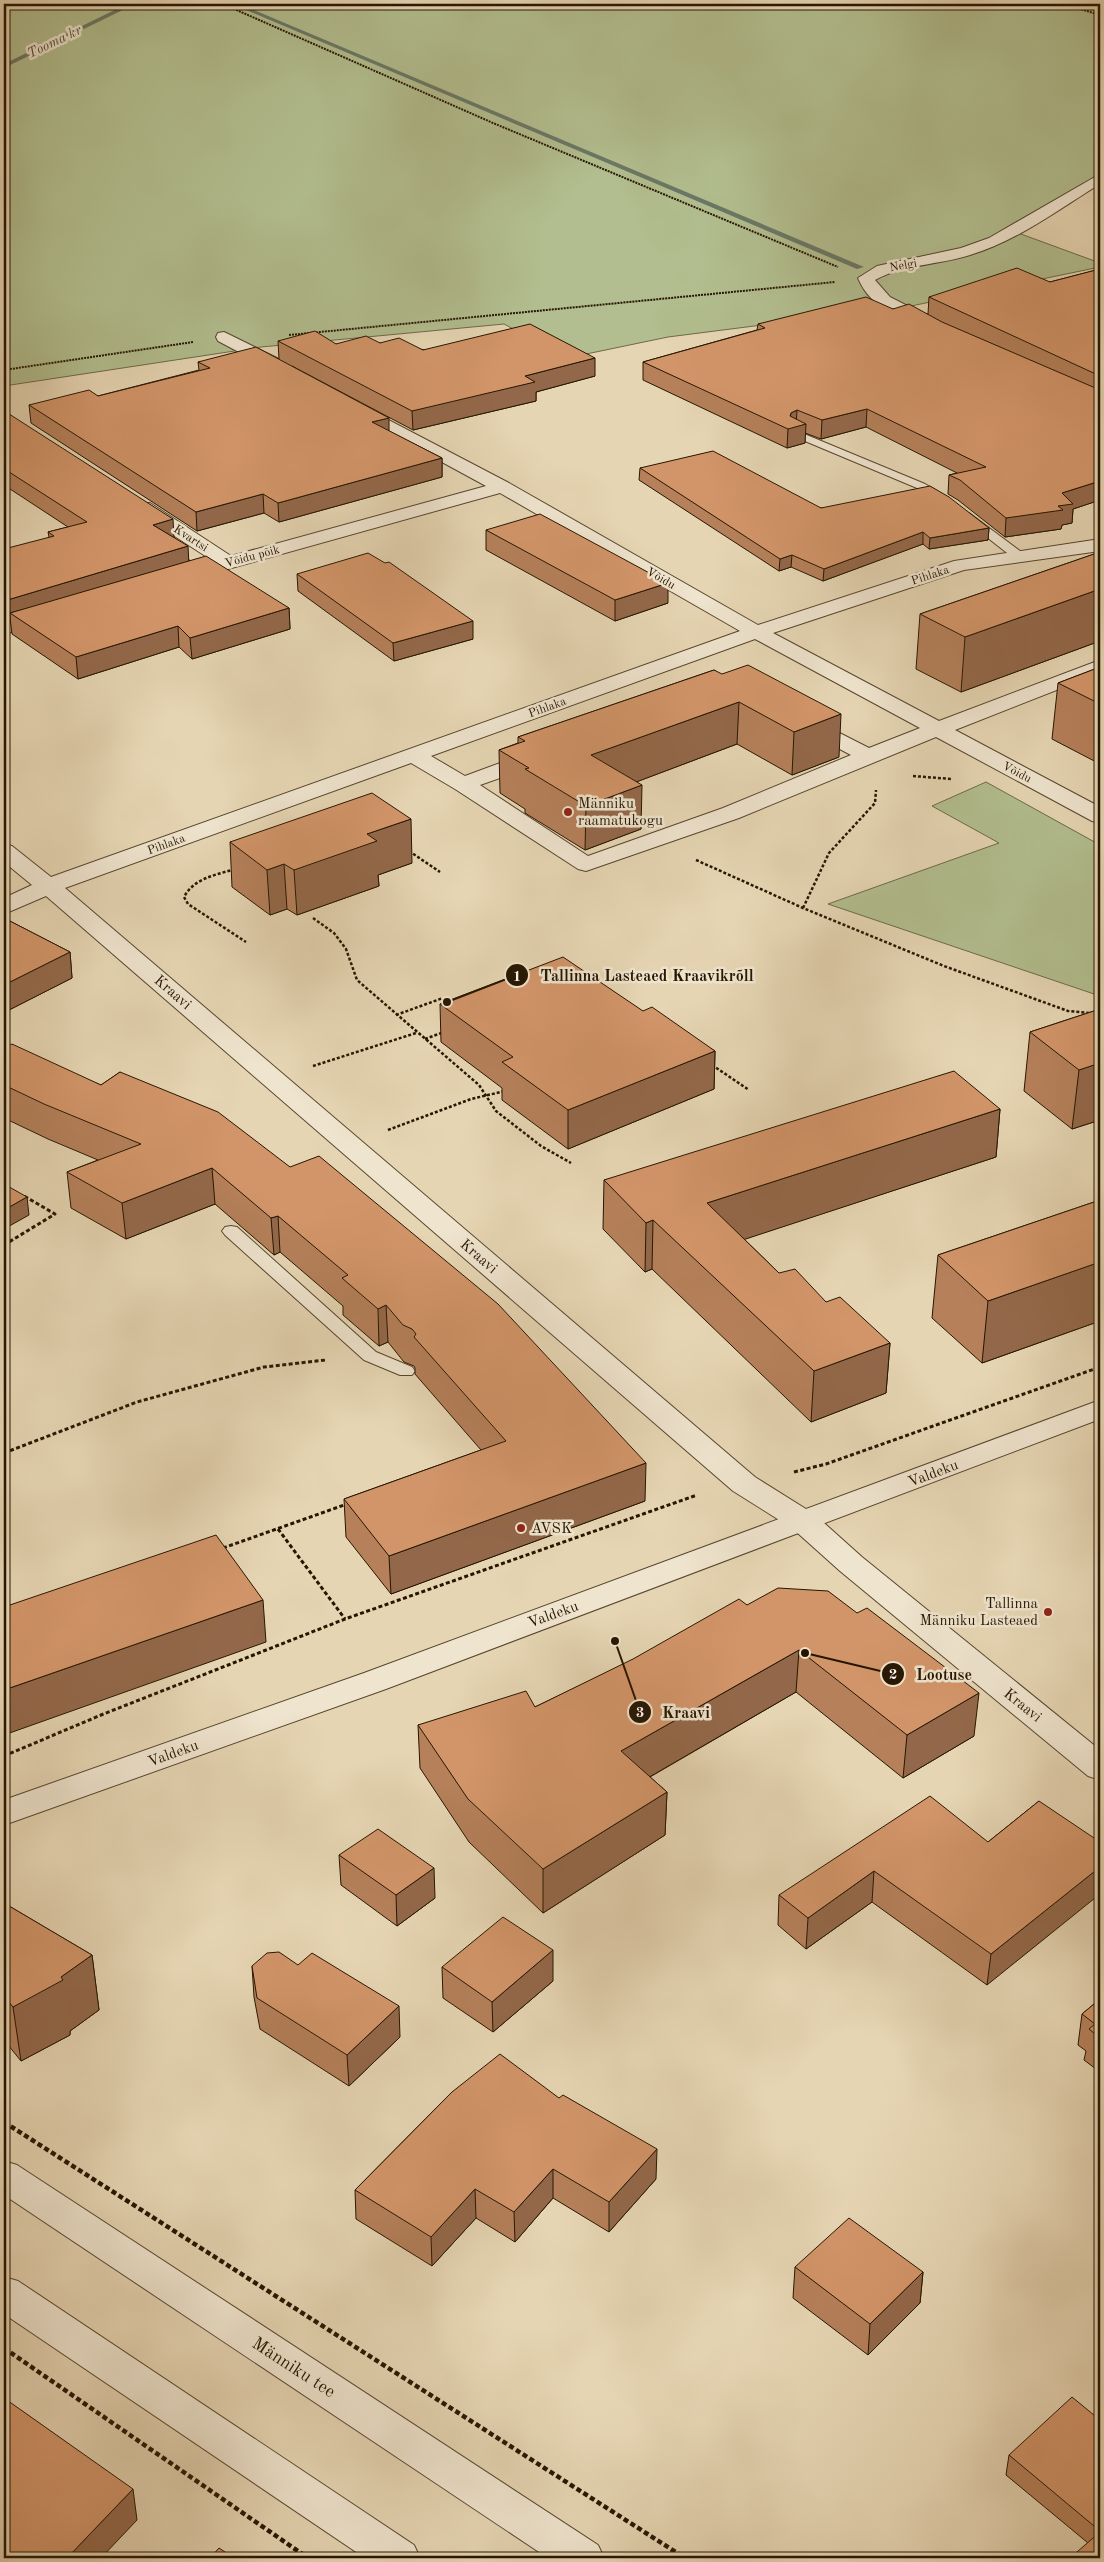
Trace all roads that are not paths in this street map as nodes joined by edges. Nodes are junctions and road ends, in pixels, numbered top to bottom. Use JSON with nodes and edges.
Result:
{"nodes":[{"id":1,"x":1100,"y":178,"type":"edge"},
{"id":2,"x":947,"y":334,"type":"edge"},
{"id":3,"x":224,"y":337,"type":"road end"},
{"id":4,"x":294,"y":374,"type":"edge"},
{"id":5,"x":337,"y":398,"type":"edge"},
{"id":6,"x":797,"y":434,"type":"edge"},
{"id":7,"x":502,"y":487,"type":"junction"},
{"id":8,"x":128,"y":497,"type":"edge"},
{"id":9,"x":1100,"y":545,"type":"edge"},
{"id":10,"x":1020,"y":556,"type":"junction"},
{"id":11,"x":227,"y":562,"type":"junction"},
{"id":12,"x":171,"y":579,"type":"edge"},
{"id":13,"x":69,"y":609,"type":"edge"},
{"id":14,"x":4,"y":628,"type":"edge"},
{"id":15,"x":756,"y":632,"type":"junction"},
{"id":16,"x":1100,"y":666,"type":"edge"},
{"id":17,"x":1067,"y":678,"type":"junction"},
{"id":18,"x":1092,"y":689,"type":"edge"},
{"id":19,"x":792,"y":716,"type":"edge"},
{"id":20,"x":936,"y":728,"type":"junction"},
{"id":21,"x":555,"y":751,"type":"edge"},
{"id":22,"x":413,"y":755,"type":"junction"},
{"id":23,"x":868,"y":756,"type":"junction"},
{"id":24,"x":463,"y":784,"type":"junction"},
{"id":25,"x":1100,"y":816,"type":"edge"},
{"id":26,"x":4,"y":851,"type":"edge"},
{"id":27,"x":49,"y":886,"type":"junction"},
{"id":28,"x":4,"y":907,"type":"edge"},
{"id":29,"x":231,"y":1230,"type":"dead end"},
{"id":30,"x":406,"y":1371,"type":"dead end"},
{"id":31,"x":1100,"y":1409,"type":"edge"},
{"id":32,"x":803,"y":1521,"type":"junction"},
{"id":33,"x":1100,"y":1768,"type":"edge"},
{"id":34,"x":4,"y":1813,"type":"edge"},
{"id":35,"x":4,"y":2176,"type":"edge"},
{"id":36,"x":4,"y":2293,"type":"edge"},
{"id":37,"x":399,"y":2558,"type":"edge"},
{"id":38,"x":583,"y":2558,"type":"edge"}],
"edges":[{"from":1,"to":2,"type":"street","name":"Nelgi"},
{"from":3,"to":4,"type":"street"},
{"from":5,"to":7,"type":"street","name":"Võidu"},
{"from":6,"to":10,"type":"lane"},
{"from":7,"to":11,"type":"street","name":"Võidu põik"},
{"from":7,"to":15,"type":"street","name":"Võidu"},
{"from":8,"to":11,"type":"street","name":"Kvartsi"},
{"from":9,"to":10,"type":"street","name":"Pihlaka"},
{"from":10,"to":15,"type":"street","name":"Pihlaka"},
{"from":11,"to":12,"type":"street","name":"Võidu põik"},
{"from":13,"to":14,"type":"street"},
{"from":15,"to":20,"type":"street","name":"Võidu"},
{"from":15,"to":22,"type":"street","name":"Pihlaka"},
{"from":16,"to":17,"type":"street"},
{"from":17,"to":18,"type":"street"},
{"from":17,"to":20,"type":"street"},
{"from":19,"to":23,"type":"street"},
{"from":20,"to":23,"type":"street"},
{"from":20,"to":25,"type":"street","name":"Võidu"},
{"from":21,"to":24,"type":"street"},
{"from":22,"to":24,"type":"street"},
{"from":22,"to":27,"type":"street","name":"Pihlaka"},
{"from":23,"to":24,"type":"street"},
{"from":26,"to":27,"type":"street","name":"Kraavi"},
{"from":27,"to":28,"type":"street","name":"Pihlaka"},
{"from":27,"to":32,"type":"street","name":"Kraavi"},
{"from":29,"to":30,"type":"lane"},
{"from":31,"to":32,"type":"street","name":"Valdeku"},
{"from":32,"to":33,"type":"street","name":"Kraavi"},
{"from":32,"to":34,"type":"street","name":"Valdeku"},
{"from":35,"to":38,"type":"street","name":"Männiku tee"},
{"from":36,"to":37,"type":"street"}]}
